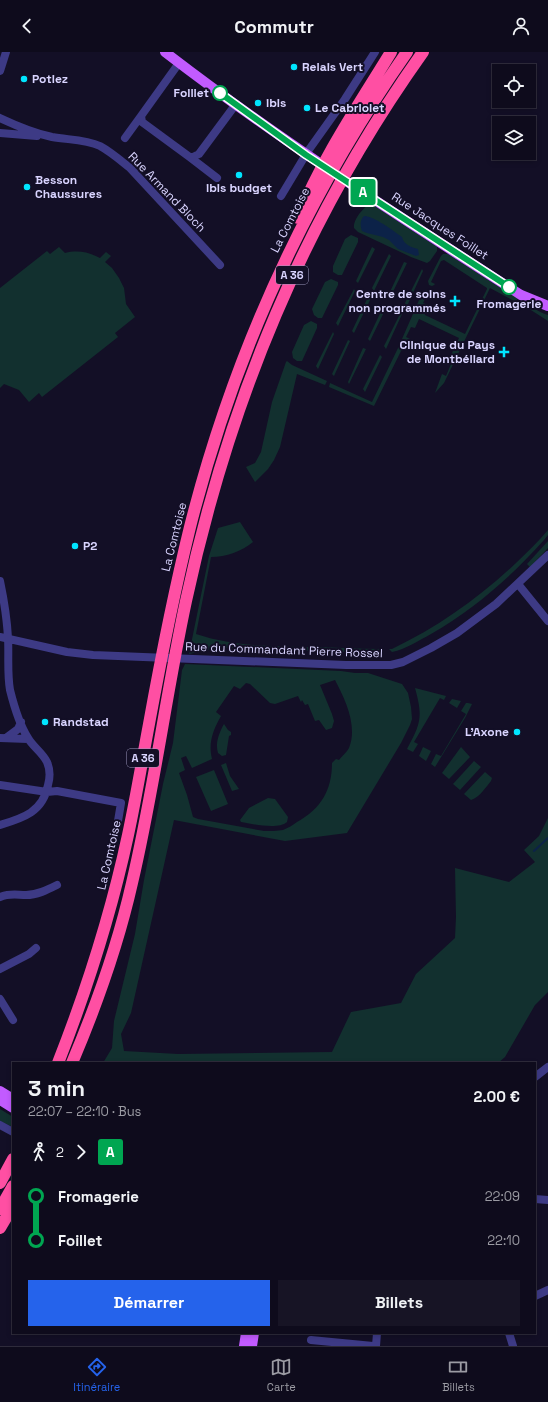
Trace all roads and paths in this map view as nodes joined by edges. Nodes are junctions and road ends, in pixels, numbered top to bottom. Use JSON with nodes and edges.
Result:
{"nodes":[{"id":1,"x":6,"y":52,"type":"edge"},
{"id":2,"x":165,"y":52,"type":"edge"},
{"id":3,"x":375,"y":52,"type":"edge"},
{"id":4,"x":391,"y":52,"type":"edge"},
{"id":5,"x":407,"y":52,"type":"edge"},
{"id":6,"x":423,"y":52,"type":"edge"},
{"id":7,"x":431,"y":52,"type":"edge"},
{"id":8,"x":179,"y":63,"type":"junction"},
{"id":9,"x":0,"y":71,"type":"edge"},
{"id":10,"x":236,"y":104,"type":"junction"},
{"id":11,"x":381,"y":113,"type":"junction"},
{"id":12,"x":142,"y":116,"type":"junction"},
{"id":13,"x":0,"y":118,"type":"edge"},
{"id":14,"x":0,"y":133,"type":"edge"},
{"id":15,"x":52,"y":137,"type":"junction"},
{"id":16,"x":125,"y":138,"type":"dead end"},
{"id":17,"x":306,"y":155,"type":"junction"},
{"id":18,"x":191,"y":158,"type":"junction"},
{"id":19,"x":217,"y":178,"type":"dead end"},
{"id":20,"x":281,"y":196,"type":"dead end"},
{"id":21,"x":220,"y":264,"type":"dead end"},
{"id":22,"x":272,"y":289,"type":"junction"},
{"id":23,"x":548,"y":306,"type":"edge"},
{"id":24,"x":548,"y":555,"type":"edge"},
{"id":25,"x":0,"y":581,"type":"edge"},
{"id":26,"x":518,"y":584,"type":"junction"},
{"id":27,"x":4,"y":600,"type":"junction"},
{"id":28,"x":0,"y":616,"type":"edge"},
{"id":29,"x":548,"y":621,"type":"edge"},
{"id":30,"x":4,"y":638,"type":"edge"},
{"id":31,"x":21,"y":722,"type":"junction"},
{"id":32,"x":3,"y":738,"type":"edge"},
{"id":33,"x":28,"y":739,"type":"junction"},
{"id":34,"x":0,"y":785,"type":"edge"},
{"id":35,"x":47,"y":792,"type":"junction"},
{"id":36,"x":118,"y":821,"type":"dead end"},
{"id":37,"x":0,"y":825,"type":"edge"},
{"id":38,"x":57,"y":885,"type":"dead end"},
{"id":39,"x":0,"y":897,"type":"edge"},
{"id":40,"x":36,"y":948,"type":"dead end"},
{"id":41,"x":0,"y":969,"type":"edge"},
{"id":42,"x":0,"y":999,"type":"edge"},
{"id":43,"x":93,"y":1015,"type":"junction"},
{"id":44,"x":13,"y":1020,"type":"dead end"},
{"id":45,"x":58,"y":1062,"type":"edge"},
{"id":46,"x":72,"y":1062,"type":"edge"},
{"id":47,"x":80,"y":1062,"type":"edge"},
{"id":48,"x":548,"y":1067,"type":"edge"},
{"id":49,"x":536,"y":1076,"type":"edge"},
{"id":50,"x":0,"y":1091,"type":"edge"},
{"id":51,"x":12,"y":1098,"type":"edge"},
{"id":52,"x":0,"y":1100,"type":"edge"},
{"id":53,"x":12,"y":1107,"type":"edge"},
{"id":54,"x":0,"y":1125,"type":"edge"},
{"id":55,"x":12,"y":1131,"type":"edge"},
{"id":56,"x":12,"y":1161,"type":"edge"},
{"id":57,"x":0,"y":1183,"type":"edge"},
{"id":58,"x":12,"y":1188,"type":"edge"},
{"id":59,"x":536,"y":1199,"type":"edge"},
{"id":60,"x":548,"y":1200,"type":"edge"},
{"id":61,"x":12,"y":1208,"type":"edge"},
{"id":62,"x":0,"y":1209,"type":"edge"},
{"id":63,"x":0,"y":1221,"type":"edge"},
{"id":64,"x":12,"y":1225,"type":"edge"},
{"id":65,"x":0,"y":1228,"type":"edge"},
{"id":66,"x":548,"y":1290,"type":"edge"},
{"id":67,"x":536,"y":1296,"type":"edge"},
{"id":68,"x":246,"y":1334,"type":"edge"},
{"id":69,"x":254,"y":1334,"type":"edge"},
{"id":70,"x":377,"y":1334,"type":"edge"},
{"id":71,"x":509,"y":1334,"type":"edge"},
{"id":72,"x":311,"y":1340,"type":"dead end"},
{"id":73,"x":244,"y":1346,"type":"edge"},
{"id":74,"x":252,"y":1346,"type":"edge"},
{"id":75,"x":374,"y":1346,"type":"edge"},
{"id":76,"x":513,"y":1346,"type":"edge"}],
"edges":[{"from":1,"to":9,"type":"street"},
{"from":2,"to":8,"type":"main road","name":"Rue Jacques Foillet"},
{"from":3,"to":17,"type":"street"},
{"from":4,"to":22,"type":"highway"},
{"from":5,"to":22,"type":"highway","name":"La Comtoise","number":"A 36"},
{"from":6,"to":11,"type":"highway","number":"A 36"},
{"from":7,"to":11,"type":"highway"},
{"from":8,"to":10,"type":"main road","name":"Rue Jacques Foillet"},
{"from":8,"to":12,"type":"street"},
{"from":10,"to":17,"type":"main road","name":"Rue Jacques Foillet"},
{"from":10,"to":18,"type":"street"},
{"from":11,"to":43,"type":"highway","number":"A 36"},
{"from":12,"to":16,"type":"street"},
{"from":12,"to":18,"type":"street"},
{"from":13,"to":15,"type":"street","name":"Rue Armand Bloch"},
{"from":14,"to":15,"type":"street"},
{"from":15,"to":21,"type":"street","name":"Rue Armand Bloch"},
{"from":17,"to":20,"type":"street"},
{"from":17,"to":23,"type":"main road","name":"Rue Jacques Foillet"},
{"from":18,"to":19,"type":"street"},
{"from":22,"to":45,"type":"highway","name":"La Comtoise","number":"A 36"},
{"from":24,"to":26,"type":"street","name":"Rue du Commandant Pierre Rossel"},
{"from":25,"to":27,"type":"street"},
{"from":26,"to":29,"type":"street"},
{"from":26,"to":30,"type":"street","name":"Rue du Commandant Pierre Rossel"},
{"from":27,"to":28,"type":"street"},
{"from":27,"to":30,"type":"street"},
{"from":30,"to":31,"type":"street"},
{"from":31,"to":32,"type":"street"},
{"from":31,"to":33,"type":"street"},
{"from":32,"to":33,"type":"street"},
{"from":33,"to":35,"type":"street"},
{"from":34,"to":35,"type":"street"},
{"from":35,"to":36,"type":"street"},
{"from":35,"to":37,"type":"street"},
{"from":38,"to":39,"type":"street"},
{"from":40,"to":41,"type":"street"},
{"from":42,"to":44,"type":"street"},
{"from":43,"to":46,"type":"highway","number":"A 36"},
{"from":43,"to":47,"type":"highway","number":"A 36"},
{"from":48,"to":49,"type":"street"},
{"from":50,"to":51,"type":"main road"},
{"from":52,"to":53,"type":"main road"},
{"from":54,"to":55,"type":"street"},
{"from":56,"to":57,"type":"highway"},
{"from":58,"to":62,"type":"highway"},
{"from":59,"to":60,"type":"street"},
{"from":61,"to":65,"type":"highway"},
{"from":63,"to":64,"type":"street"},
{"from":66,"to":67,"type":"street"},
{"from":68,"to":73,"type":"main road"},
{"from":69,"to":74,"type":"main road"},
{"from":70,"to":75,"type":"street"},
{"from":71,"to":76,"type":"street"},
{"from":72,"to":75,"type":"street"}]}
